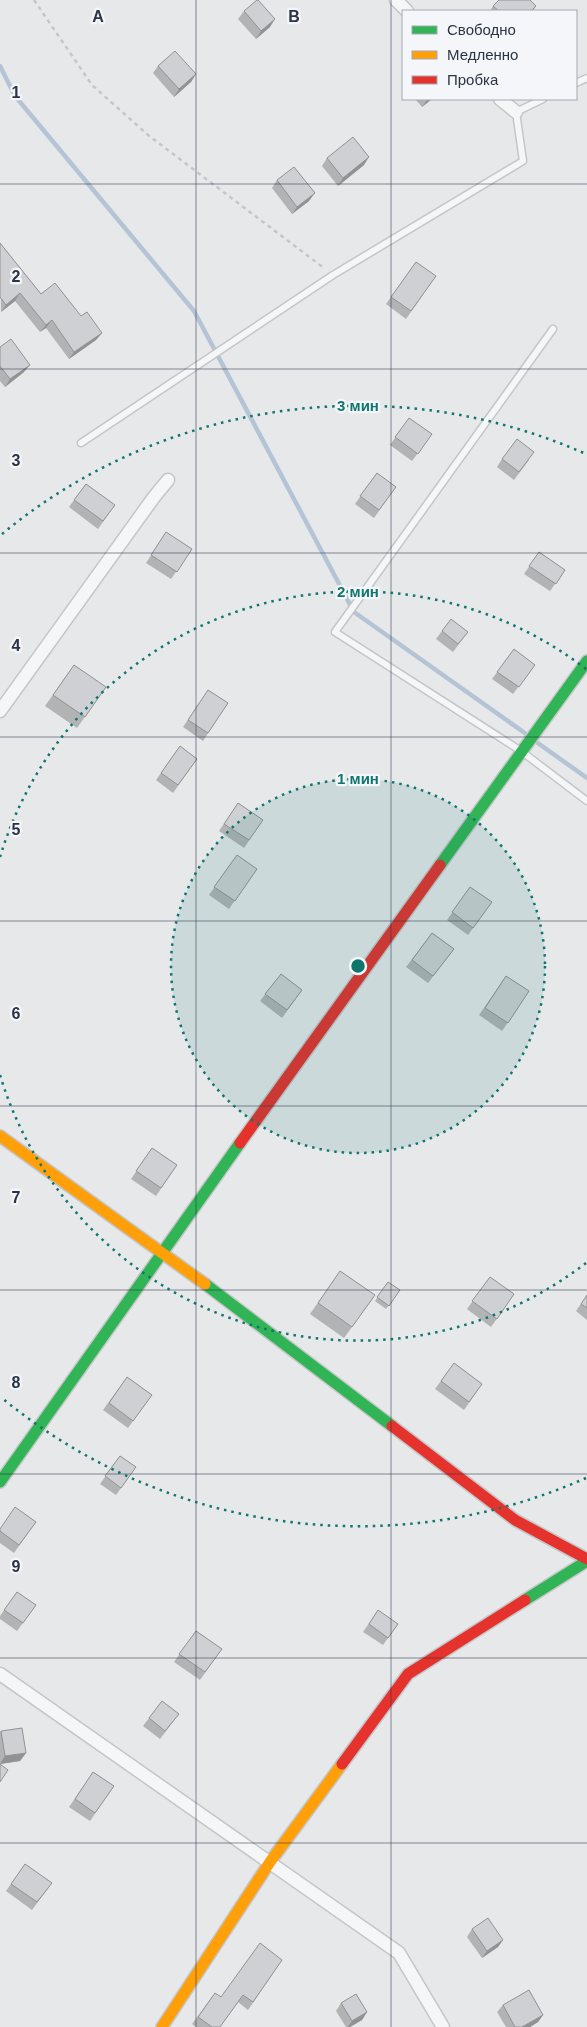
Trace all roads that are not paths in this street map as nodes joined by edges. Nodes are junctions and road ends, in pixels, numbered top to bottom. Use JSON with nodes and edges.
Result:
{"nodes":[{"id":1,"x":396,"y":0,"type":"edge"},
{"id":2,"x":406,"y":10,"type":"edge"},
{"id":3,"x":501,"y":100,"type":"edge"},
{"id":4,"x":541,"y":100,"type":"edge"},
{"id":5,"x":516,"y":112,"type":"junction"},
{"id":6,"x":553,"y":329,"type":"dead end"},
{"id":7,"x":81,"y":443,"type":"dead end"},
{"id":8,"x":168,"y":480,"type":"dead end"},
{"id":9,"x":587,"y":660,"type":"edge"},
{"id":10,"x":0,"y":711,"type":"edge"},
{"id":11,"x":521,"y":752,"type":"junction"},
{"id":12,"x":587,"y":801,"type":"edge"},
{"id":13,"x":0,"y":1136,"type":"edge"},
{"id":14,"x":162,"y":1252,"type":"junction"},
{"id":15,"x":0,"y":1482,"type":"edge"},
{"id":16,"x":587,"y":1560,"type":"edge"},
{"id":17,"x":0,"y":1674,"type":"edge"},
{"id":18,"x":270,"y":1862,"type":"junction"},
{"id":19,"x":162,"y":2027,"type":"edge"},
{"id":20,"x":443,"y":2027,"type":"edge"}],
"edges":[{"from":1,"to":2,"type":"street"},
{"from":3,"to":5,"type":"street"},
{"from":4,"to":5,"type":"lane"},
{"from":5,"to":7,"type":"lane"},
{"from":6,"to":11,"type":"lane"},
{"from":8,"to":10,"type":"street"},
{"from":9,"to":11,"type":"street"},
{"from":11,"to":12,"type":"lane"},
{"from":11,"to":14,"type":"street"},
{"from":13,"to":14,"type":"street"},
{"from":14,"to":15,"type":"street"},
{"from":14,"to":16,"type":"street"},
{"from":16,"to":18,"type":"street"},
{"from":17,"to":18,"type":"street"},
{"from":18,"to":19,"type":"street"},
{"from":18,"to":20,"type":"street"}]}
